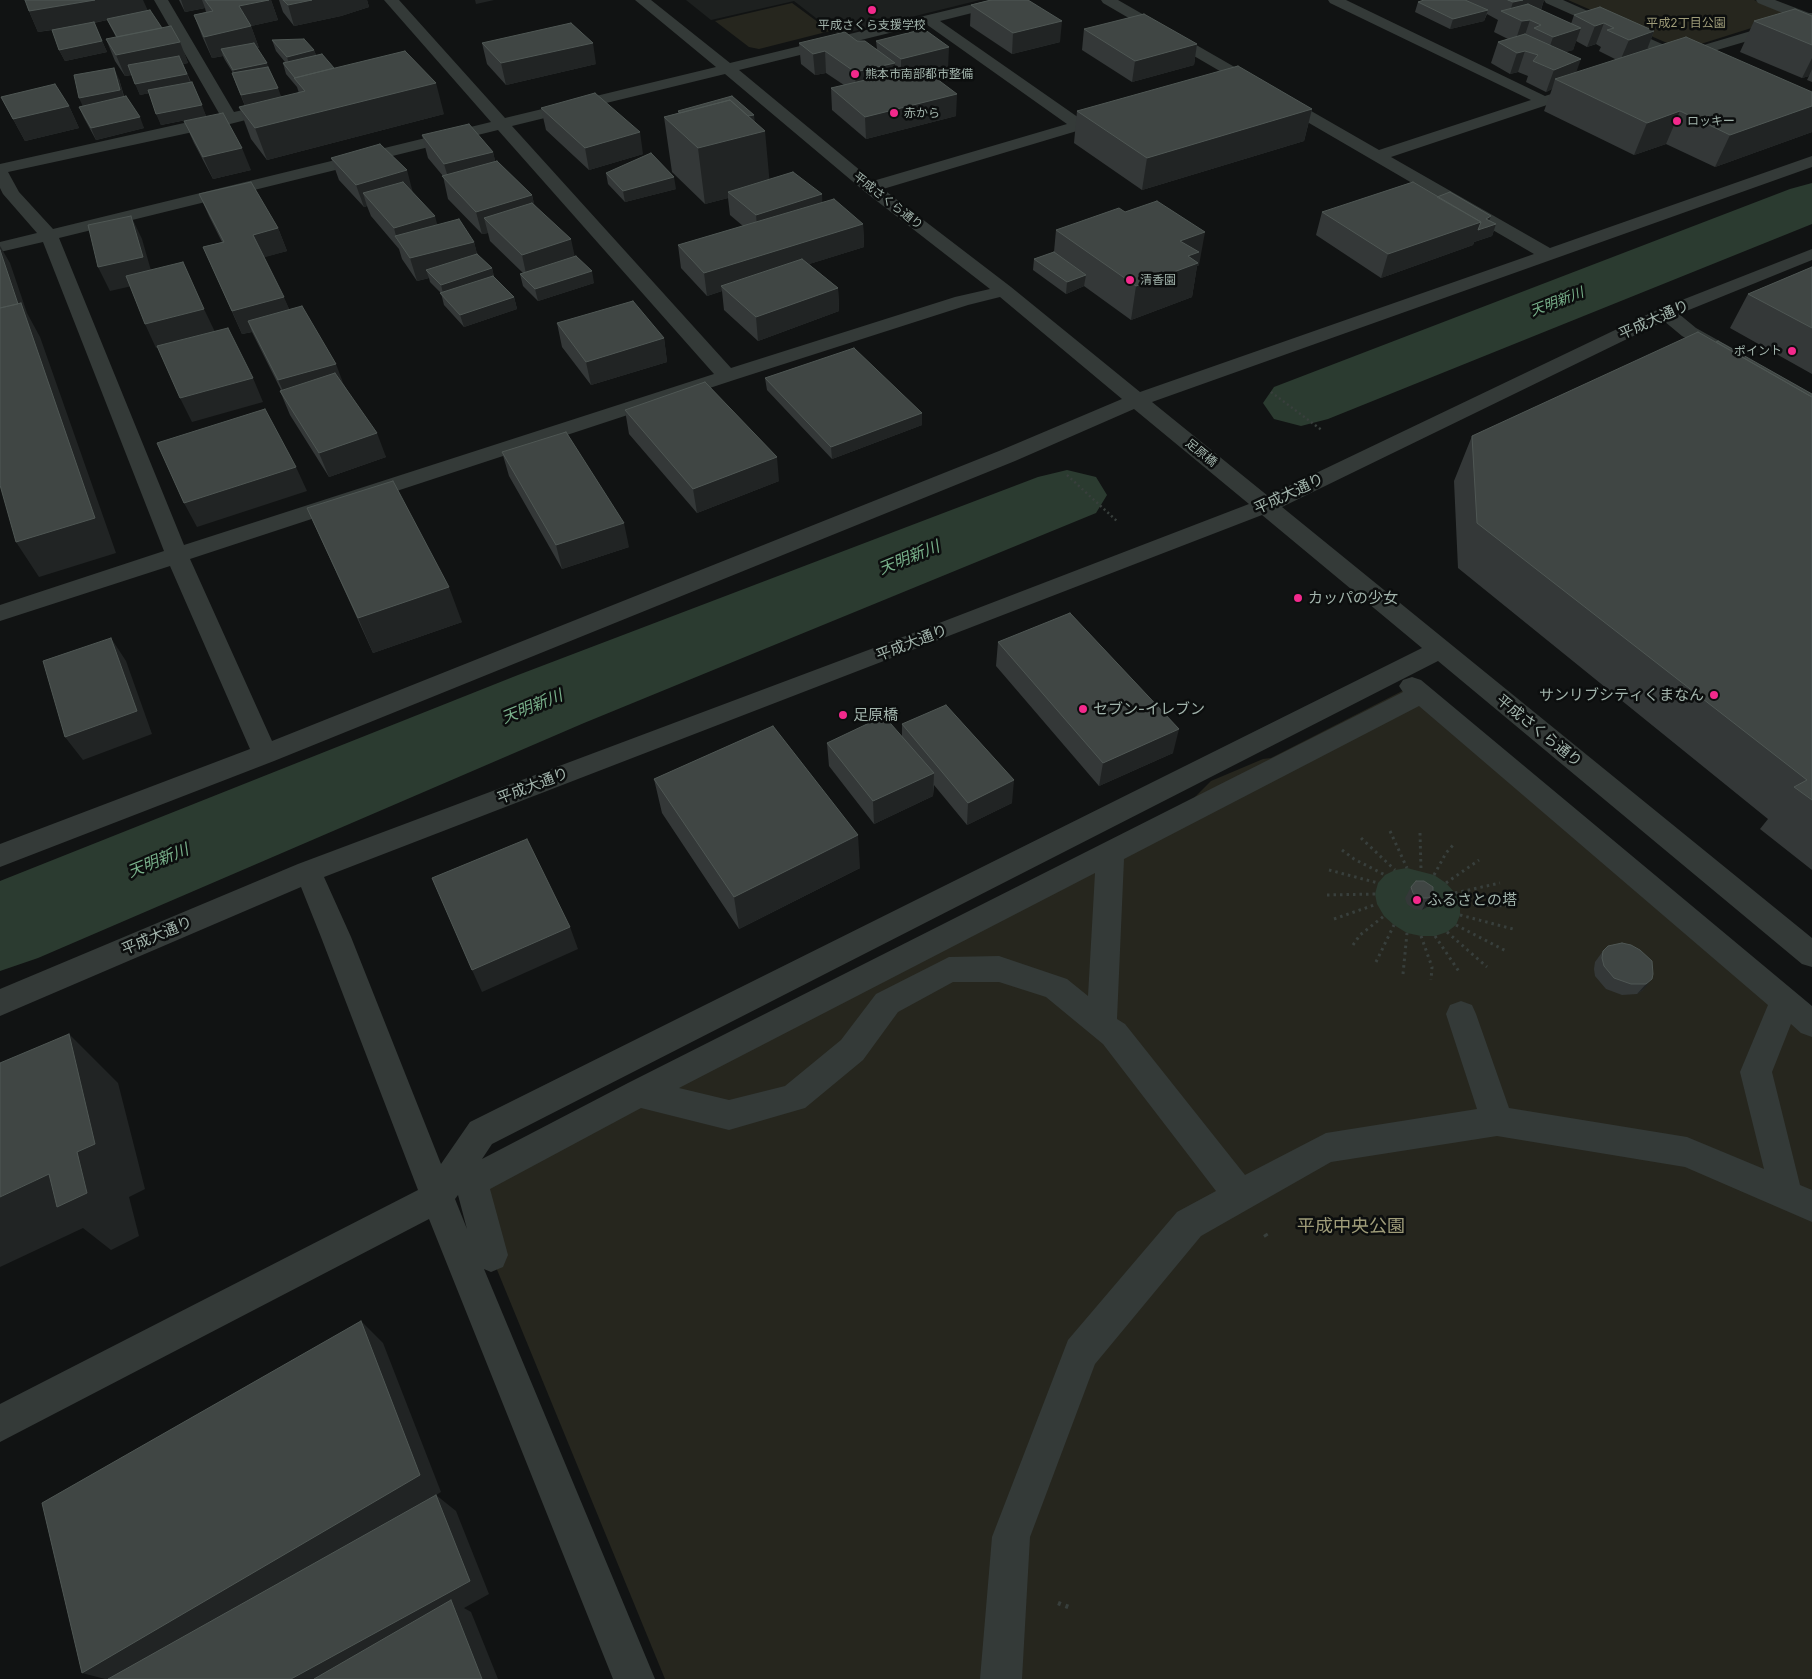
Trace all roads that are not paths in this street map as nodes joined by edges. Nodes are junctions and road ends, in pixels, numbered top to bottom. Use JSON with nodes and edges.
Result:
{"nodes":[{"id":1,"x":160,"y":0,"type":"edge"},
{"id":2,"x":391,"y":0,"type":"edge"},
{"id":3,"x":642,"y":0,"type":"edge"},
{"id":4,"x":1007,"y":0,"type":"edge"},
{"id":5,"x":1108,"y":0,"type":"edge"},
{"id":6,"x":1335,"y":0,"type":"edge"},
{"id":7,"x":1551,"y":0,"type":"edge"},
{"id":8,"x":1763,"y":0,"type":"edge"},
{"id":9,"x":1810,"y":17,"type":"edge"},
{"id":10,"x":929,"y":20,"type":"junction"},
{"id":11,"x":1679,"y":56,"type":"junction"},
{"id":12,"x":1661,"y":62,"type":"edge"},
{"id":13,"x":451,"y":66,"type":"junction"},
{"id":14,"x":728,"y":68,"type":"junction"},
{"id":15,"x":432,"y":70,"type":"dead end"},
{"id":16,"x":1242,"y":78,"type":"junction"},
{"id":17,"x":1598,"y":83,"type":"edge"},
{"id":18,"x":1223,"y":84,"type":"edge"},
{"id":19,"x":1544,"y":101,"type":"junction"},
{"id":20,"x":291,"y":104,"type":"edge"},
{"id":21,"x":1127,"y":111,"type":"edge"},
{"id":22,"x":230,"y":119,"type":"junction"},
{"id":23,"x":502,"y":125,"type":"junction"},
{"id":24,"x":1079,"y":125,"type":"junction"},
{"id":25,"x":1377,"y":156,"type":"junction"},
{"id":26,"x":1812,"y":160,"type":"edge"},
{"id":27,"x":0,"y":168,"type":"edge"},
{"id":28,"x":0,"y":172,"type":"edge"},
{"id":29,"x":870,"y":187,"type":"junction"},
{"id":30,"x":49,"y":235,"type":"junction"},
{"id":31,"x":0,"y":247,"type":"edge"},
{"id":32,"x":1812,"y":254,"type":"edge"},
{"id":33,"x":1549,"y":255,"type":"junction"},
{"id":34,"x":1004,"y":291,"type":"junction"},
{"id":35,"x":1666,"y":313,"type":"junction"},
{"id":36,"x":1738,"y":359,"type":"edge"},
{"id":37,"x":727,"y":376,"type":"junction"},
{"id":38,"x":1136,"y":401,"type":"junction"},
{"id":39,"x":1266,"y":506,"type":"junction"},
{"id":40,"x":178,"y":554,"type":"junction"},
{"id":41,"x":0,"y":613,"type":"edge"},
{"id":42,"x":1440,"y":650,"type":"junction"},
{"id":43,"x":265,"y":754,"type":"junction"},
{"id":44,"x":1110,"y":853,"type":"junction"},
{"id":45,"x":0,"y":856,"type":"edge"},
{"id":46,"x":308,"y":872,"type":"junction"},
{"id":47,"x":1812,"y":955,"type":"edge"},
{"id":48,"x":1785,"y":1001,"type":"junction"},
{"id":49,"x":0,"y":1003,"type":"edge"},
{"id":50,"x":1461,"y":1014,"type":"dead end"},
{"id":51,"x":1812,"y":1024,"type":"edge"},
{"id":52,"x":1102,"y":1025,"type":"junction"},
{"id":53,"x":639,"y":1093,"type":"junction"},
{"id":54,"x":1497,"y":1121,"type":"junction"},
{"id":55,"x":1240,"y":1195,"type":"junction"},
{"id":56,"x":437,"y":1197,"type":"junction"},
{"id":57,"x":1799,"y":1199,"type":"edge"},
{"id":58,"x":491,"y":1255,"type":"dead end"},
{"id":59,"x":0,"y":1424,"type":"edge"},
{"id":60,"x":634,"y":1679,"type":"edge"},
{"id":61,"x":1001,"y":1679,"type":"edge"}],
"edges":[{"from":1,"to":22,"type":"street"},
{"from":2,"to":13,"type":"street"},
{"from":3,"to":14,"type":"street","name":"平成さくら通り"},
{"from":4,"to":10,"type":"street"},
{"from":5,"to":16,"type":"street"},
{"from":6,"to":19,"type":"street"},
{"from":7,"to":11,"type":"street"},
{"from":8,"to":9,"type":"street"},
{"from":9,"to":11,"type":"street"},
{"from":10,"to":14,"type":"street"},
{"from":10,"to":24,"type":"street"},
{"from":11,"to":12,"type":"street"},
{"from":13,"to":15,"type":"street"},
{"from":13,"to":23,"type":"street"},
{"from":14,"to":23,"type":"street"},
{"from":14,"to":29,"type":"street","name":"平成さくら通り"},
{"from":16,"to":18,"type":"street"},
{"from":16,"to":25,"type":"street"},
{"from":17,"to":19,"type":"street"},
{"from":19,"to":25,"type":"street"},
{"from":20,"to":22,"type":"street"},
{"from":21,"to":24,"type":"street"},
{"from":22,"to":27,"type":"street"},
{"from":23,"to":30,"type":"street"},
{"from":23,"to":37,"type":"street"},
{"from":24,"to":29,"type":"street"},
{"from":25,"to":33,"type":"street"},
{"from":26,"to":33,"type":"street"},
{"from":28,"to":30,"type":"street"},
{"from":29,"to":34,"type":"street","name":"平成さくら通り"},
{"from":30,"to":31,"type":"street"},
{"from":30,"to":40,"type":"street"},
{"from":32,"to":35,"type":"street","name":"平成大通り"},
{"from":33,"to":38,"type":"street"},
{"from":34,"to":37,"type":"street"},
{"from":34,"to":38,"type":"street","name":"平成さくら通り"},
{"from":35,"to":36,"type":"street"},
{"from":35,"to":39,"type":"street","name":"平成大通り"},
{"from":37,"to":40,"type":"street"},
{"from":38,"to":39,"type":"street","name":"足原橋"},
{"from":38,"to":43,"type":"street"},
{"from":39,"to":42,"type":"street","name":"平成さくら通り"},
{"from":39,"to":46,"type":"street","name":"平成大通り"},
{"from":40,"to":41,"type":"street"},
{"from":40,"to":43,"type":"street"},
{"from":42,"to":47,"type":"street","name":"平成さくら通り"},
{"from":42,"to":56,"type":"street"},
{"from":43,"to":45,"type":"street"},
{"from":44,"to":48,"type":"street"},
{"from":44,"to":52,"type":"street"},
{"from":44,"to":53,"type":"street"},
{"from":46,"to":49,"type":"street","name":"平成大通り"},
{"from":46,"to":56,"type":"street"},
{"from":48,"to":51,"type":"street"},
{"from":48,"to":57,"type":"street"},
{"from":50,"to":54,"type":"street"},
{"from":52,"to":53,"type":"street"},
{"from":52,"to":55,"type":"street"},
{"from":53,"to":58,"type":"street"},
{"from":54,"to":55,"type":"street"},
{"from":54,"to":57,"type":"street"},
{"from":55,"to":61,"type":"street"},
{"from":56,"to":59,"type":"street"},
{"from":56,"to":60,"type":"street"}]}
